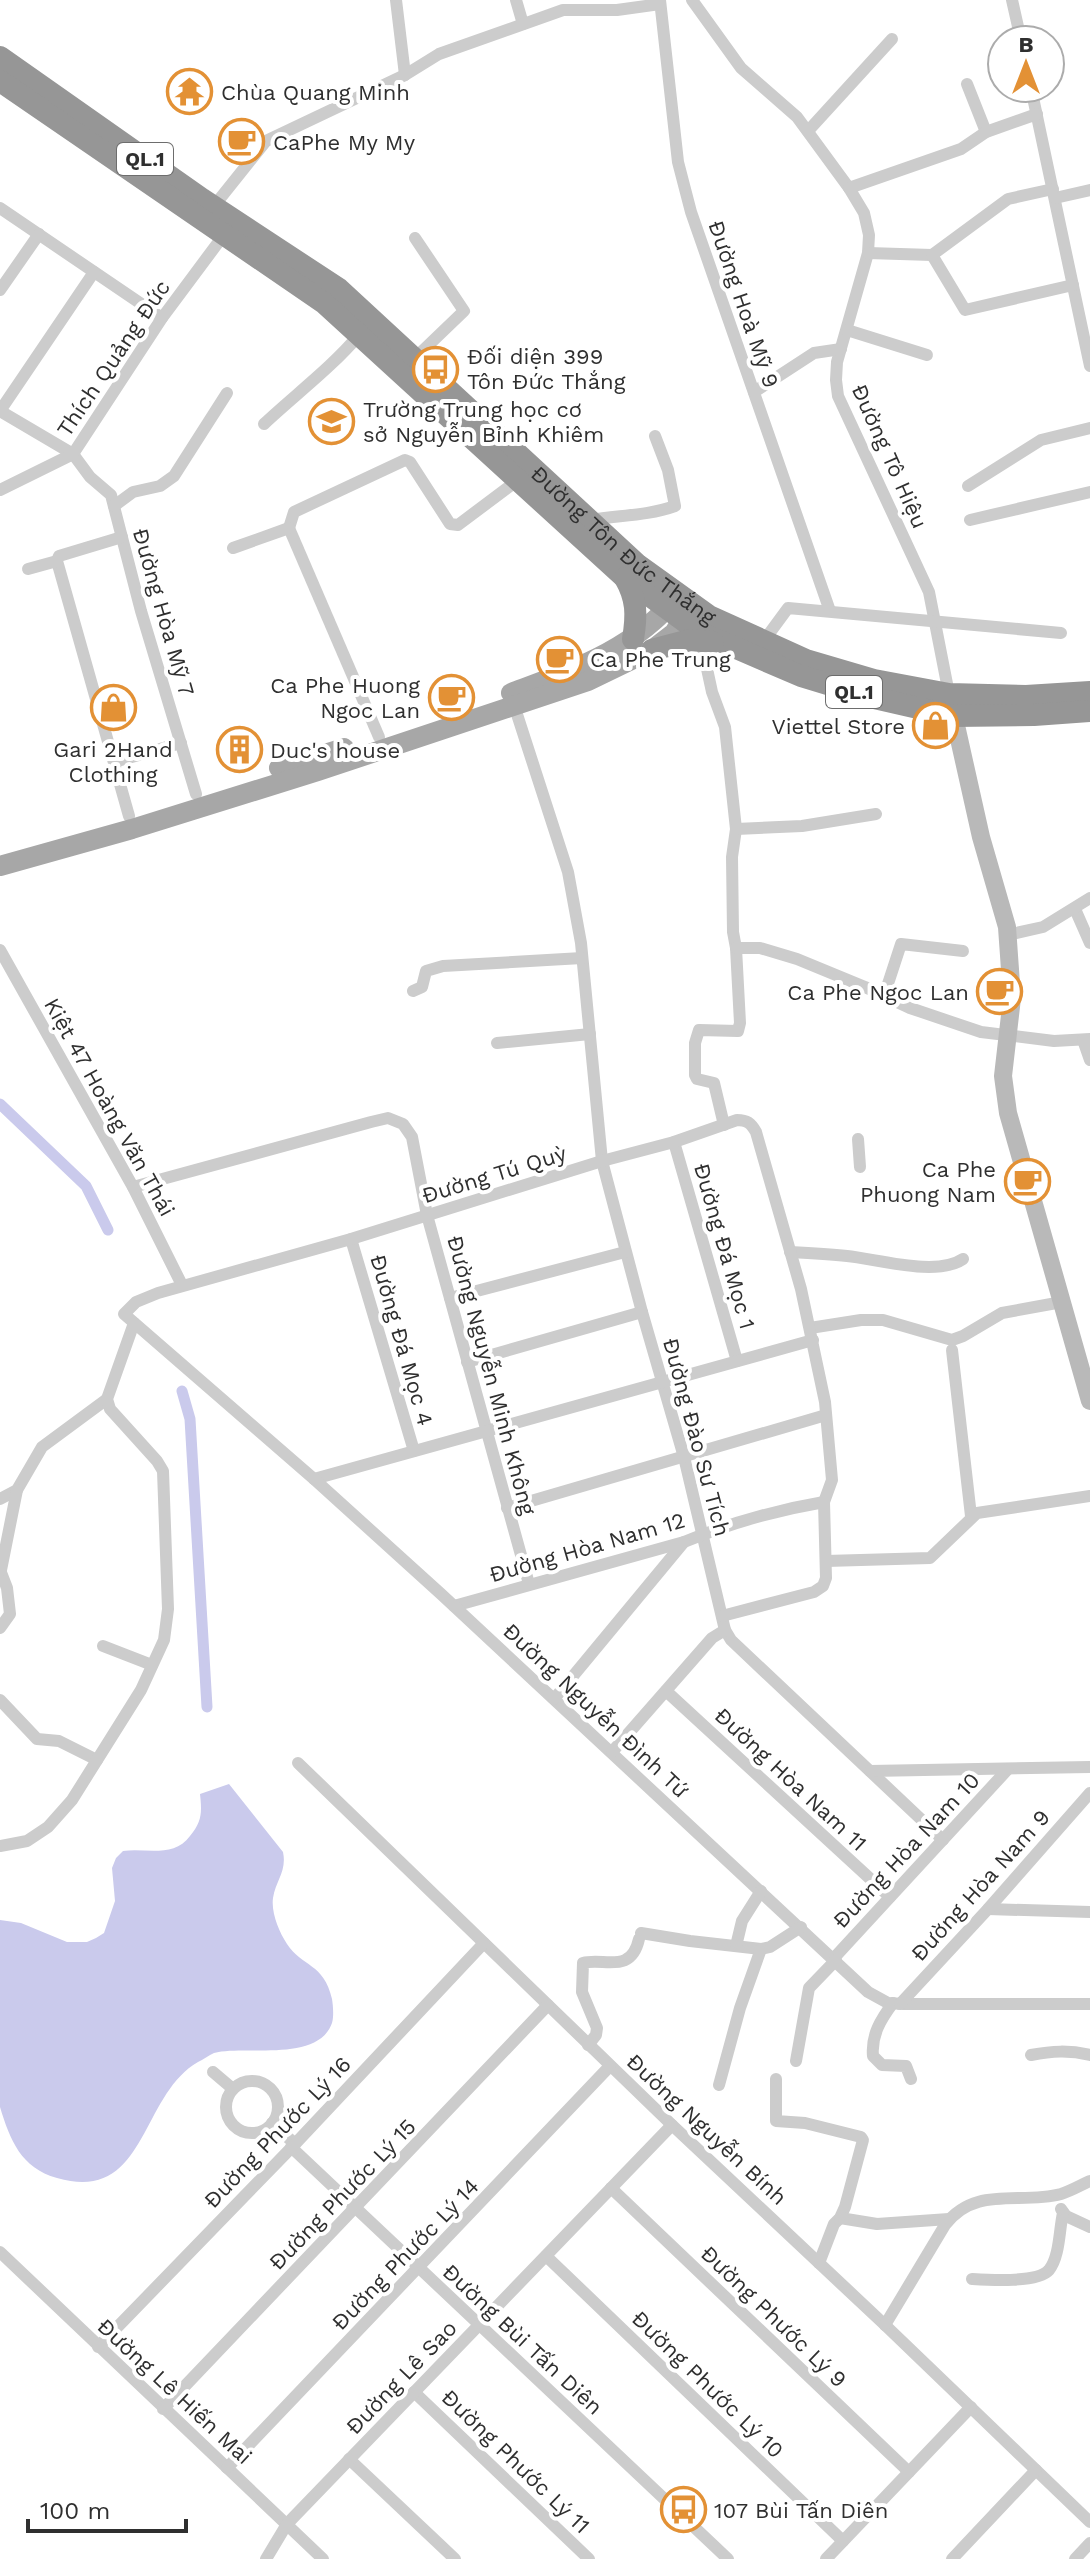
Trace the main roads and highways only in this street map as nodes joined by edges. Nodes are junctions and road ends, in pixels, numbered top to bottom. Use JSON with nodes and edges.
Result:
{"nodes":[{"id":1,"x":0,"y":57,"type":"edge"},
{"id":2,"x":0,"y":81,"type":"edge"},
{"id":3,"x":229,"y":228,"type":"junction"},
{"id":4,"x":624,"y":577,"type":"junction"},
{"id":5,"x":680,"y":608,"type":"junction"},
{"id":6,"x":642,"y":644,"type":"junction"},
{"id":7,"x":727,"y":645,"type":"junction"},
{"id":8,"x":1090,"y":692,"type":"edge"},
{"id":9,"x":951,"y":705,"type":"junction"},
{"id":10,"x":1090,"y":711,"type":"edge"},
{"id":11,"x":0,"y":854,"type":"edge"},
{"id":12,"x":0,"y":866,"type":"edge"}],
"edges":[{"from":1,"to":3,"type":"highway","name":"Đường Tôn Đức Thắng","number":"QL.1"},
{"from":2,"to":3,"type":"highway","name":"Đường Tôn Đức Thắng","number":"QL.1"},
{"from":3,"to":4,"type":"highway","name":"Đường Tôn Đức Thắng","number":"QL.1"},
{"from":3,"to":5,"type":"highway","name":"Đường Tôn Đức Thắng","number":"QL.1"},
{"from":4,"to":5,"type":"highway","name":"Đường Tôn Đức Thắng","number":"QL.1"},
{"from":4,"to":6,"type":"highway"},
{"from":5,"to":6,"type":"main road"},
{"from":5,"to":7,"type":"highway","name":"Đường Tôn Đức Thắng","number":"QL.1"},
{"from":5,"to":9,"type":"highway","name":"Đường Tôn Đức Thắng","number":"QL.1"},
{"from":6,"to":7,"type":"highway"},
{"from":6,"to":11,"type":"main road"},
{"from":6,"to":12,"type":"main road"},
{"from":7,"to":9,"type":"highway","name":"Đường Tôn Đức Thắng","number":"QL.1"},
{"from":8,"to":9,"type":"highway","name":"Đường Tôn Đức Thắng","number":"QL.1"},
{"from":9,"to":10,"type":"highway","name":"Đường Tôn Đức Thắng","number":"QL.1"}]}
